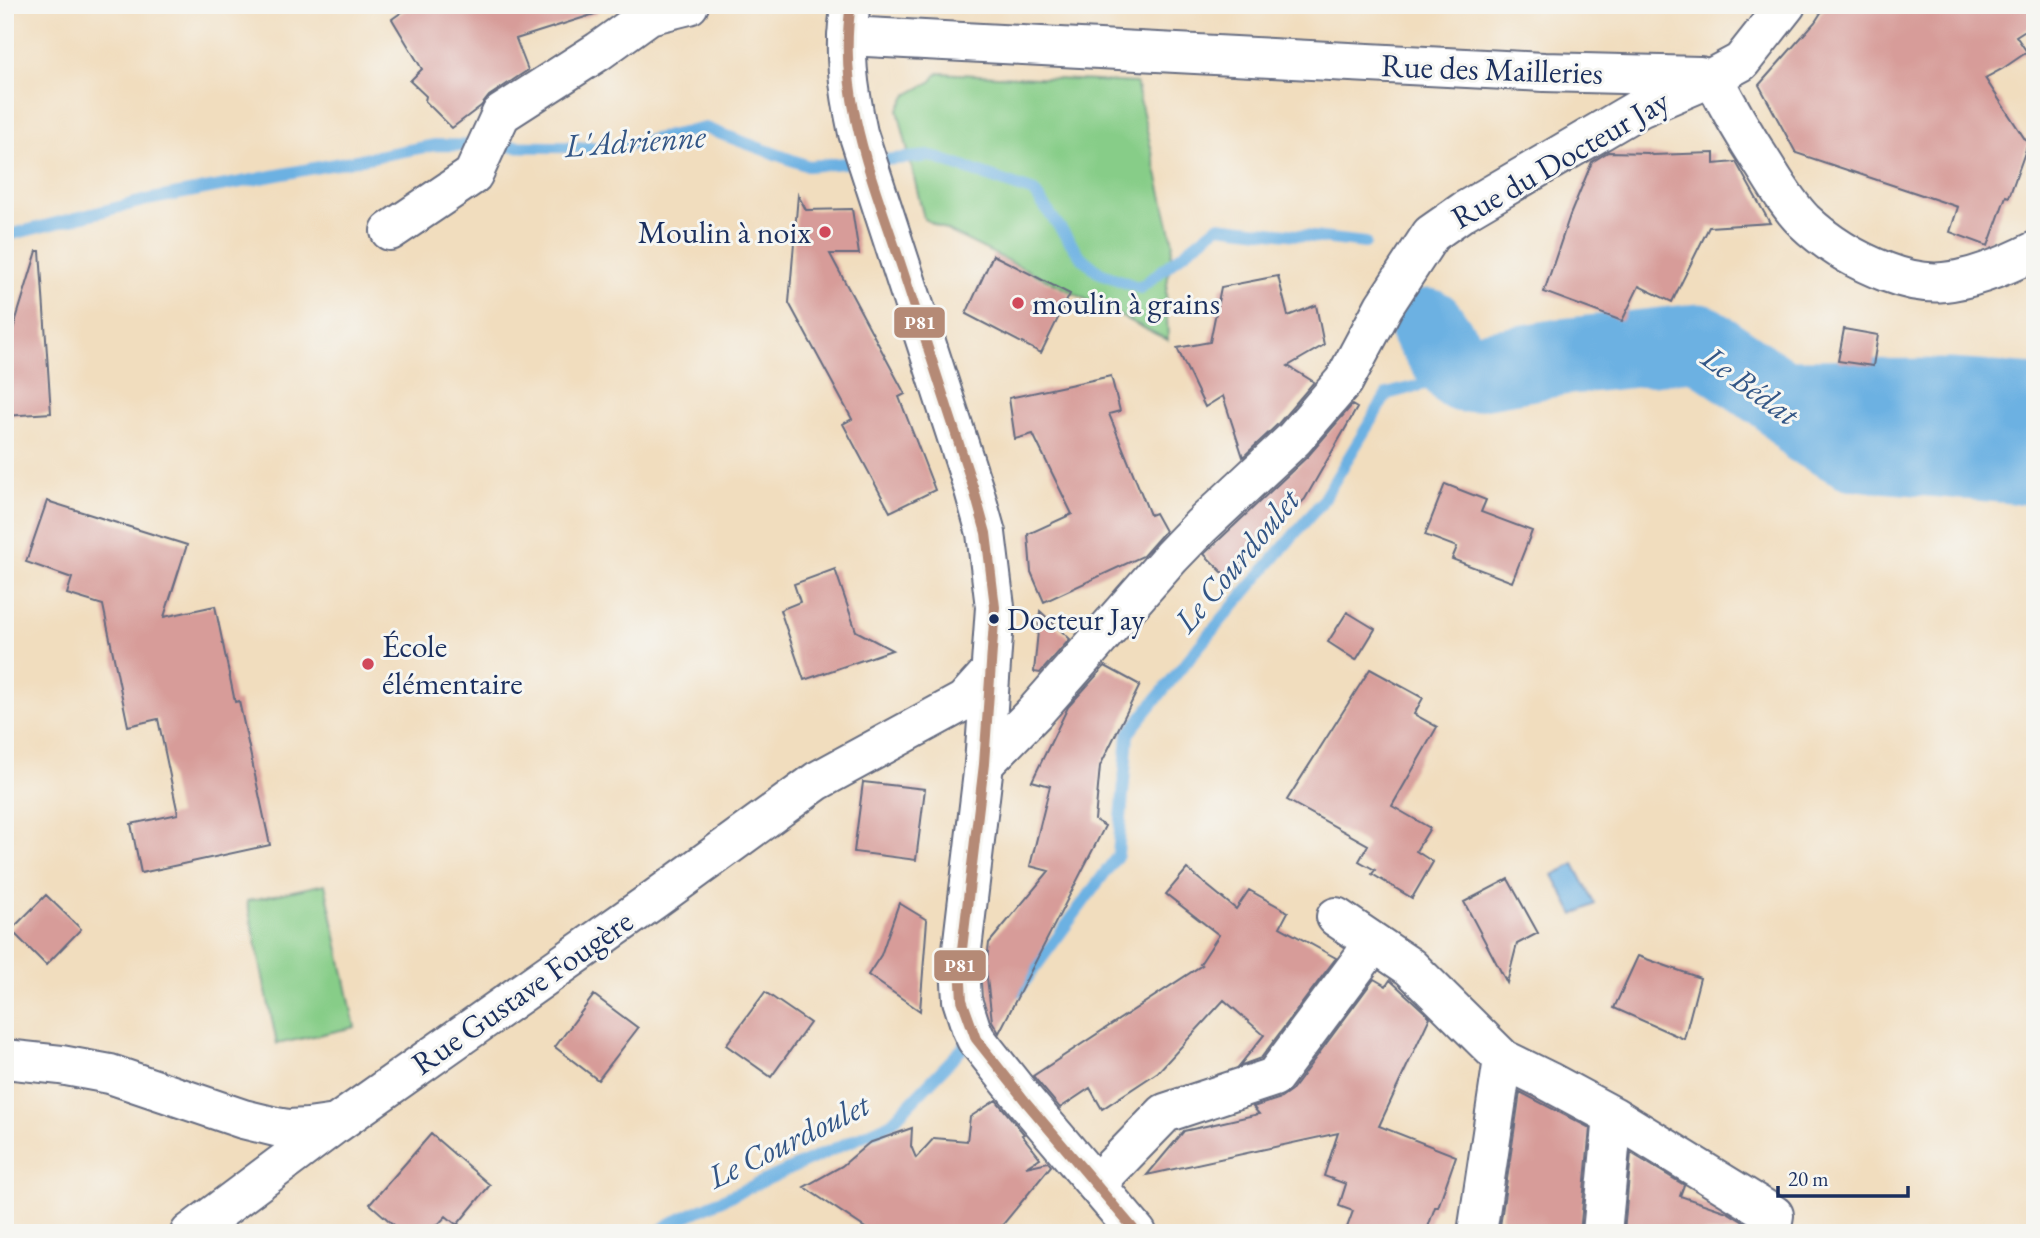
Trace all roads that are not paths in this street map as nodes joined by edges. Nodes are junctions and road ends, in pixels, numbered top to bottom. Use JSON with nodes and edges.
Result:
{"nodes":[{"id":1,"x":689,"y":5,"type":"edge"},
{"id":2,"x":1786,"y":5,"type":"edge"},
{"id":3,"x":849,"y":21,"type":"edge"},
{"id":4,"x":1713,"y":77,"type":"junction"},
{"id":5,"x":390,"y":230,"type":"dead end"},
{"id":6,"x":2035,"y":251,"type":"edge"},
{"id":7,"x":990,"y":671,"type":"junction"},
{"id":8,"x":984,"y":764,"type":"junction"},
{"id":9,"x":1336,"y":917,"type":"dead end"},
{"id":10,"x":1374,"y":943,"type":"junction"},
{"id":11,"x":5,"y":1059,"type":"edge"},
{"id":12,"x":1503,"y":1059,"type":"junction"},
{"id":13,"x":1613,"y":1116,"type":"junction"},
{"id":14,"x":336,"y":1124,"type":"junction"},
{"id":15,"x":1096,"y":1184,"type":"junction"},
{"id":16,"x":190,"y":1233,"type":"edge"},
{"id":17,"x":1137,"y":1233,"type":"edge"},
{"id":18,"x":1477,"y":1233,"type":"edge"},
{"id":19,"x":1602,"y":1233,"type":"edge"},
{"id":20,"x":1771,"y":1233,"type":"edge"}],
"edges":[{"from":1,"to":5,"type":"street"},
{"from":2,"to":4,"type":"street","name":"Rue du Docteur Jay"},
{"from":3,"to":4,"type":"street","name":"Rue des Mailleries"},
{"from":3,"to":7,"type":"street"},
{"from":4,"to":6,"type":"street"},
{"from":4,"to":8,"type":"street","name":"Rue du Docteur Jay"},
{"from":7,"to":8,"type":"street"},
{"from":7,"to":14,"type":"street","name":"Rue Gustave Fougère"},
{"from":8,"to":15,"type":"street"},
{"from":9,"to":10,"type":"street"},
{"from":10,"to":12,"type":"street"},
{"from":10,"to":15,"type":"street"},
{"from":11,"to":14,"type":"street","name":"Rue Gustave Fougère"},
{"from":12,"to":13,"type":"street"},
{"from":12,"to":18,"type":"street"},
{"from":13,"to":19,"type":"street"},
{"from":13,"to":20,"type":"street"},
{"from":14,"to":16,"type":"street"},
{"from":15,"to":17,"type":"street"}]}
